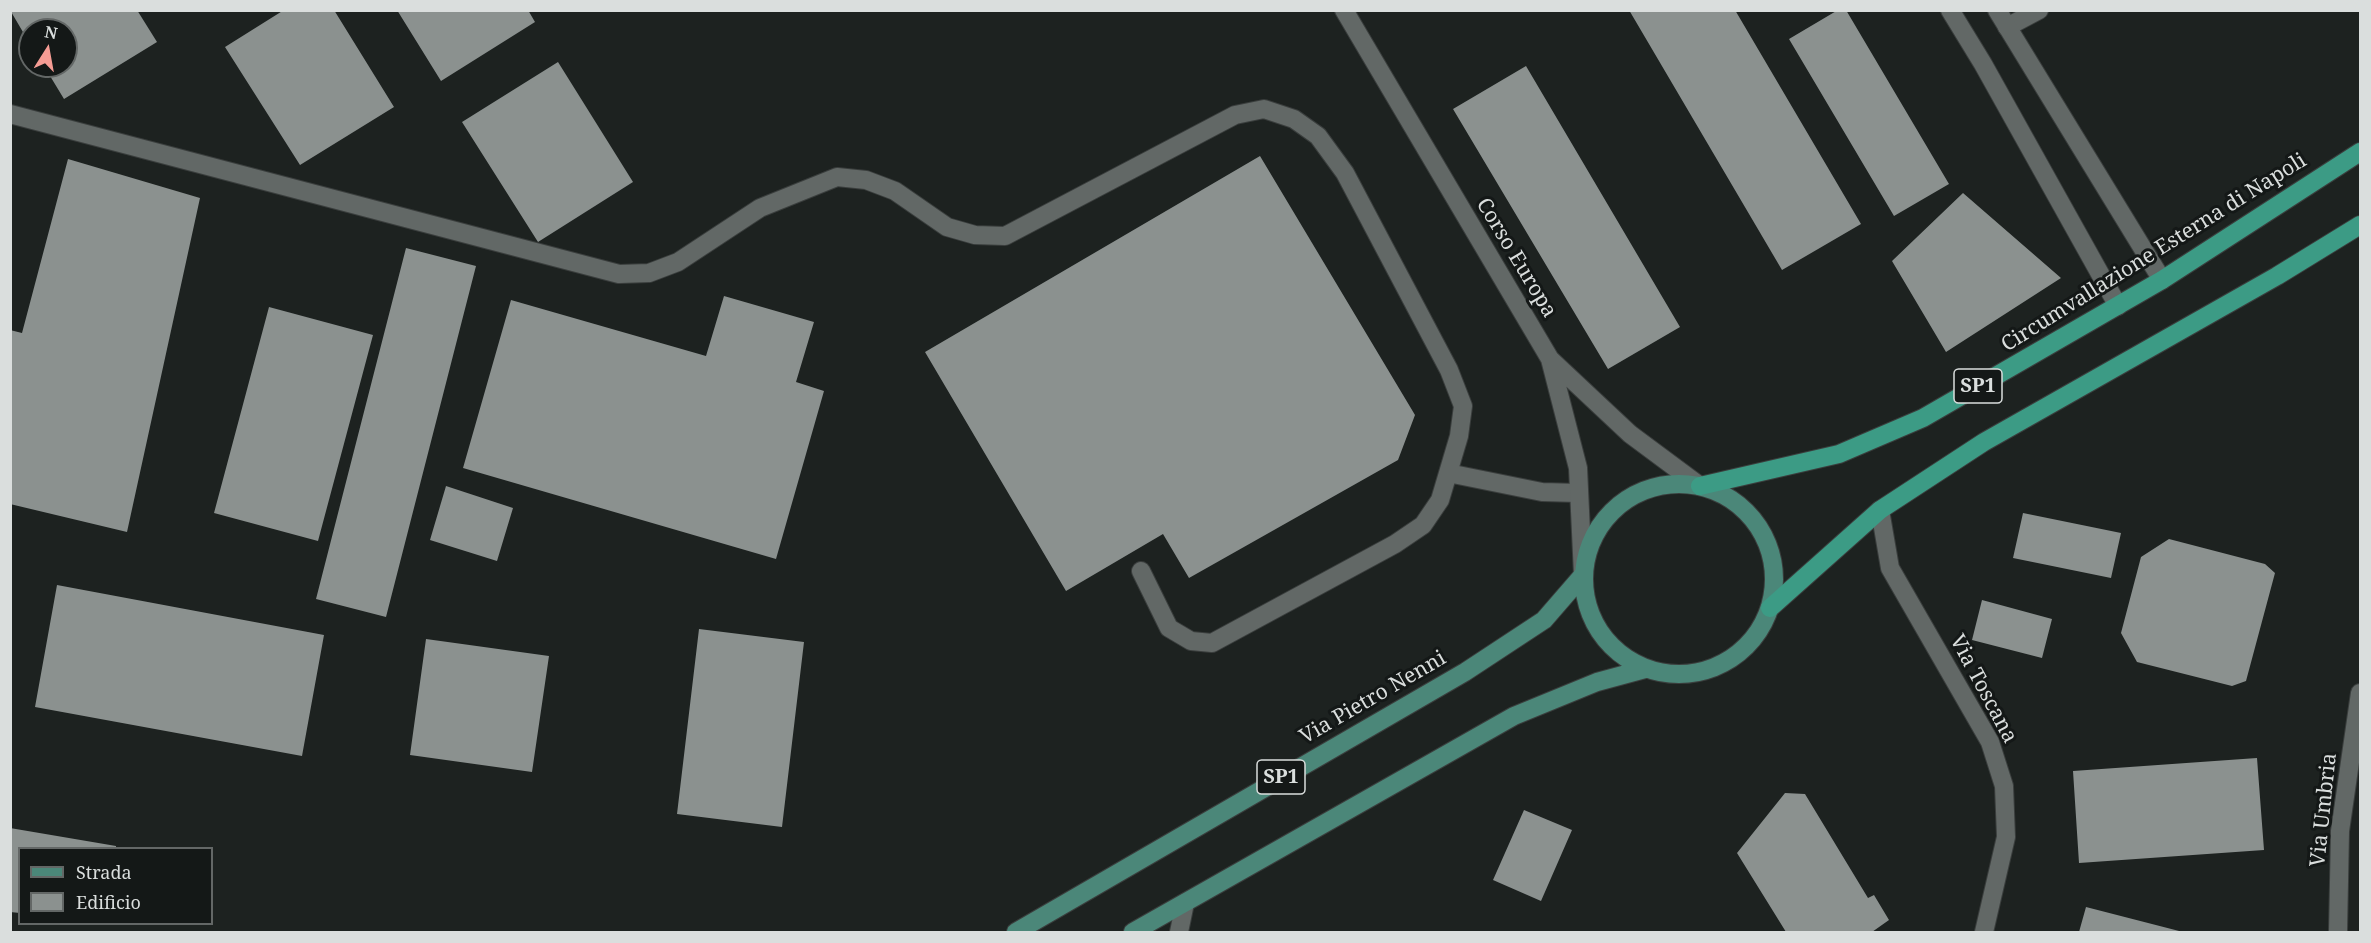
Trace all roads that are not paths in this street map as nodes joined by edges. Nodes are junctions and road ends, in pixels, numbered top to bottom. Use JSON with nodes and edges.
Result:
{"nodes":[{"id":1,"x":1344,"y":10,"type":"edge"},
{"id":2,"x":1950,"y":10,"type":"edge"},
{"id":3,"x":1997,"y":10,"type":"edge"},
{"id":4,"x":2039,"y":10,"type":"edge"},
{"id":5,"x":2007,"y":27,"type":"junction"},
{"id":6,"x":10,"y":114,"type":"edge"},
{"id":7,"x":2361,"y":152,"type":"edge"},
{"id":8,"x":2361,"y":225,"type":"edge"},
{"id":9,"x":2162,"y":280,"type":"junction"},
{"id":10,"x":2118,"y":306,"type":"junction"},
{"id":11,"x":1550,"y":359,"type":"junction"},
{"id":12,"x":1448,"y":473,"type":"junction"},
{"id":13,"x":1700,"y":486,"type":"junction"},
{"id":14,"x":1578,"y":493,"type":"junction"},
{"id":15,"x":1880,"y":510,"type":"junction"},
{"id":16,"x":1141,"y":571,"type":"dead end"},
{"id":17,"x":1583,"y":575,"type":"junction"},
{"id":18,"x":1770,"y":608,"type":"junction"},
{"id":19,"x":1645,"y":669,"type":"junction"},
{"id":20,"x":2361,"y":693,"type":"edge"},
{"id":21,"x":1185,"y":903,"type":"junction"},
{"id":22,"x":1016,"y":933,"type":"edge"},
{"id":23,"x":1132,"y":933,"type":"edge"},
{"id":24,"x":1179,"y":933,"type":"edge"},
{"id":25,"x":1984,"y":933,"type":"edge"},
{"id":26,"x":2338,"y":933,"type":"edge"}],
"edges":[{"from":1,"to":11,"type":"street","name":"Corso Europa"},
{"from":2,"to":10,"type":"street"},
{"from":3,"to":5,"type":"street"},
{"from":4,"to":5,"type":"street"},
{"from":5,"to":9,"type":"street"},
{"from":6,"to":12,"type":"street"},
{"from":7,"to":9,"type":"highway","name":"Circumvallazione Esterna di Napoli","number":"SP1"},
{"from":8,"to":15,"type":"highway","number":"SP1"},
{"from":9,"to":10,"type":"highway","name":"Circumvallazione Esterna di Napoli","number":"SP1"},
{"from":10,"to":13,"type":"highway","name":"Circumvallazione Esterna di Napoli","number":"SP1"},
{"from":11,"to":13,"type":"street","name":"Corso Europa"},
{"from":11,"to":14,"type":"street"},
{"from":12,"to":14,"type":"street"},
{"from":12,"to":16,"type":"street"},
{"from":13,"to":17,"type":"main road"},
{"from":13,"to":18,"type":"main road"},
{"from":14,"to":17,"type":"street"},
{"from":15,"to":18,"type":"highway","number":"SP1"},
{"from":15,"to":25,"type":"street","name":"Via Toscana"},
{"from":17,"to":19,"type":"main road"},
{"from":17,"to":22,"type":"main road","name":"Via Pietro Nenni","number":"SP1"},
{"from":18,"to":19,"type":"main road"},
{"from":19,"to":21,"type":"main road"},
{"from":20,"to":26,"type":"street","name":"Via Umbria"},
{"from":21,"to":23,"type":"main road"},
{"from":21,"to":24,"type":"street"}]}
